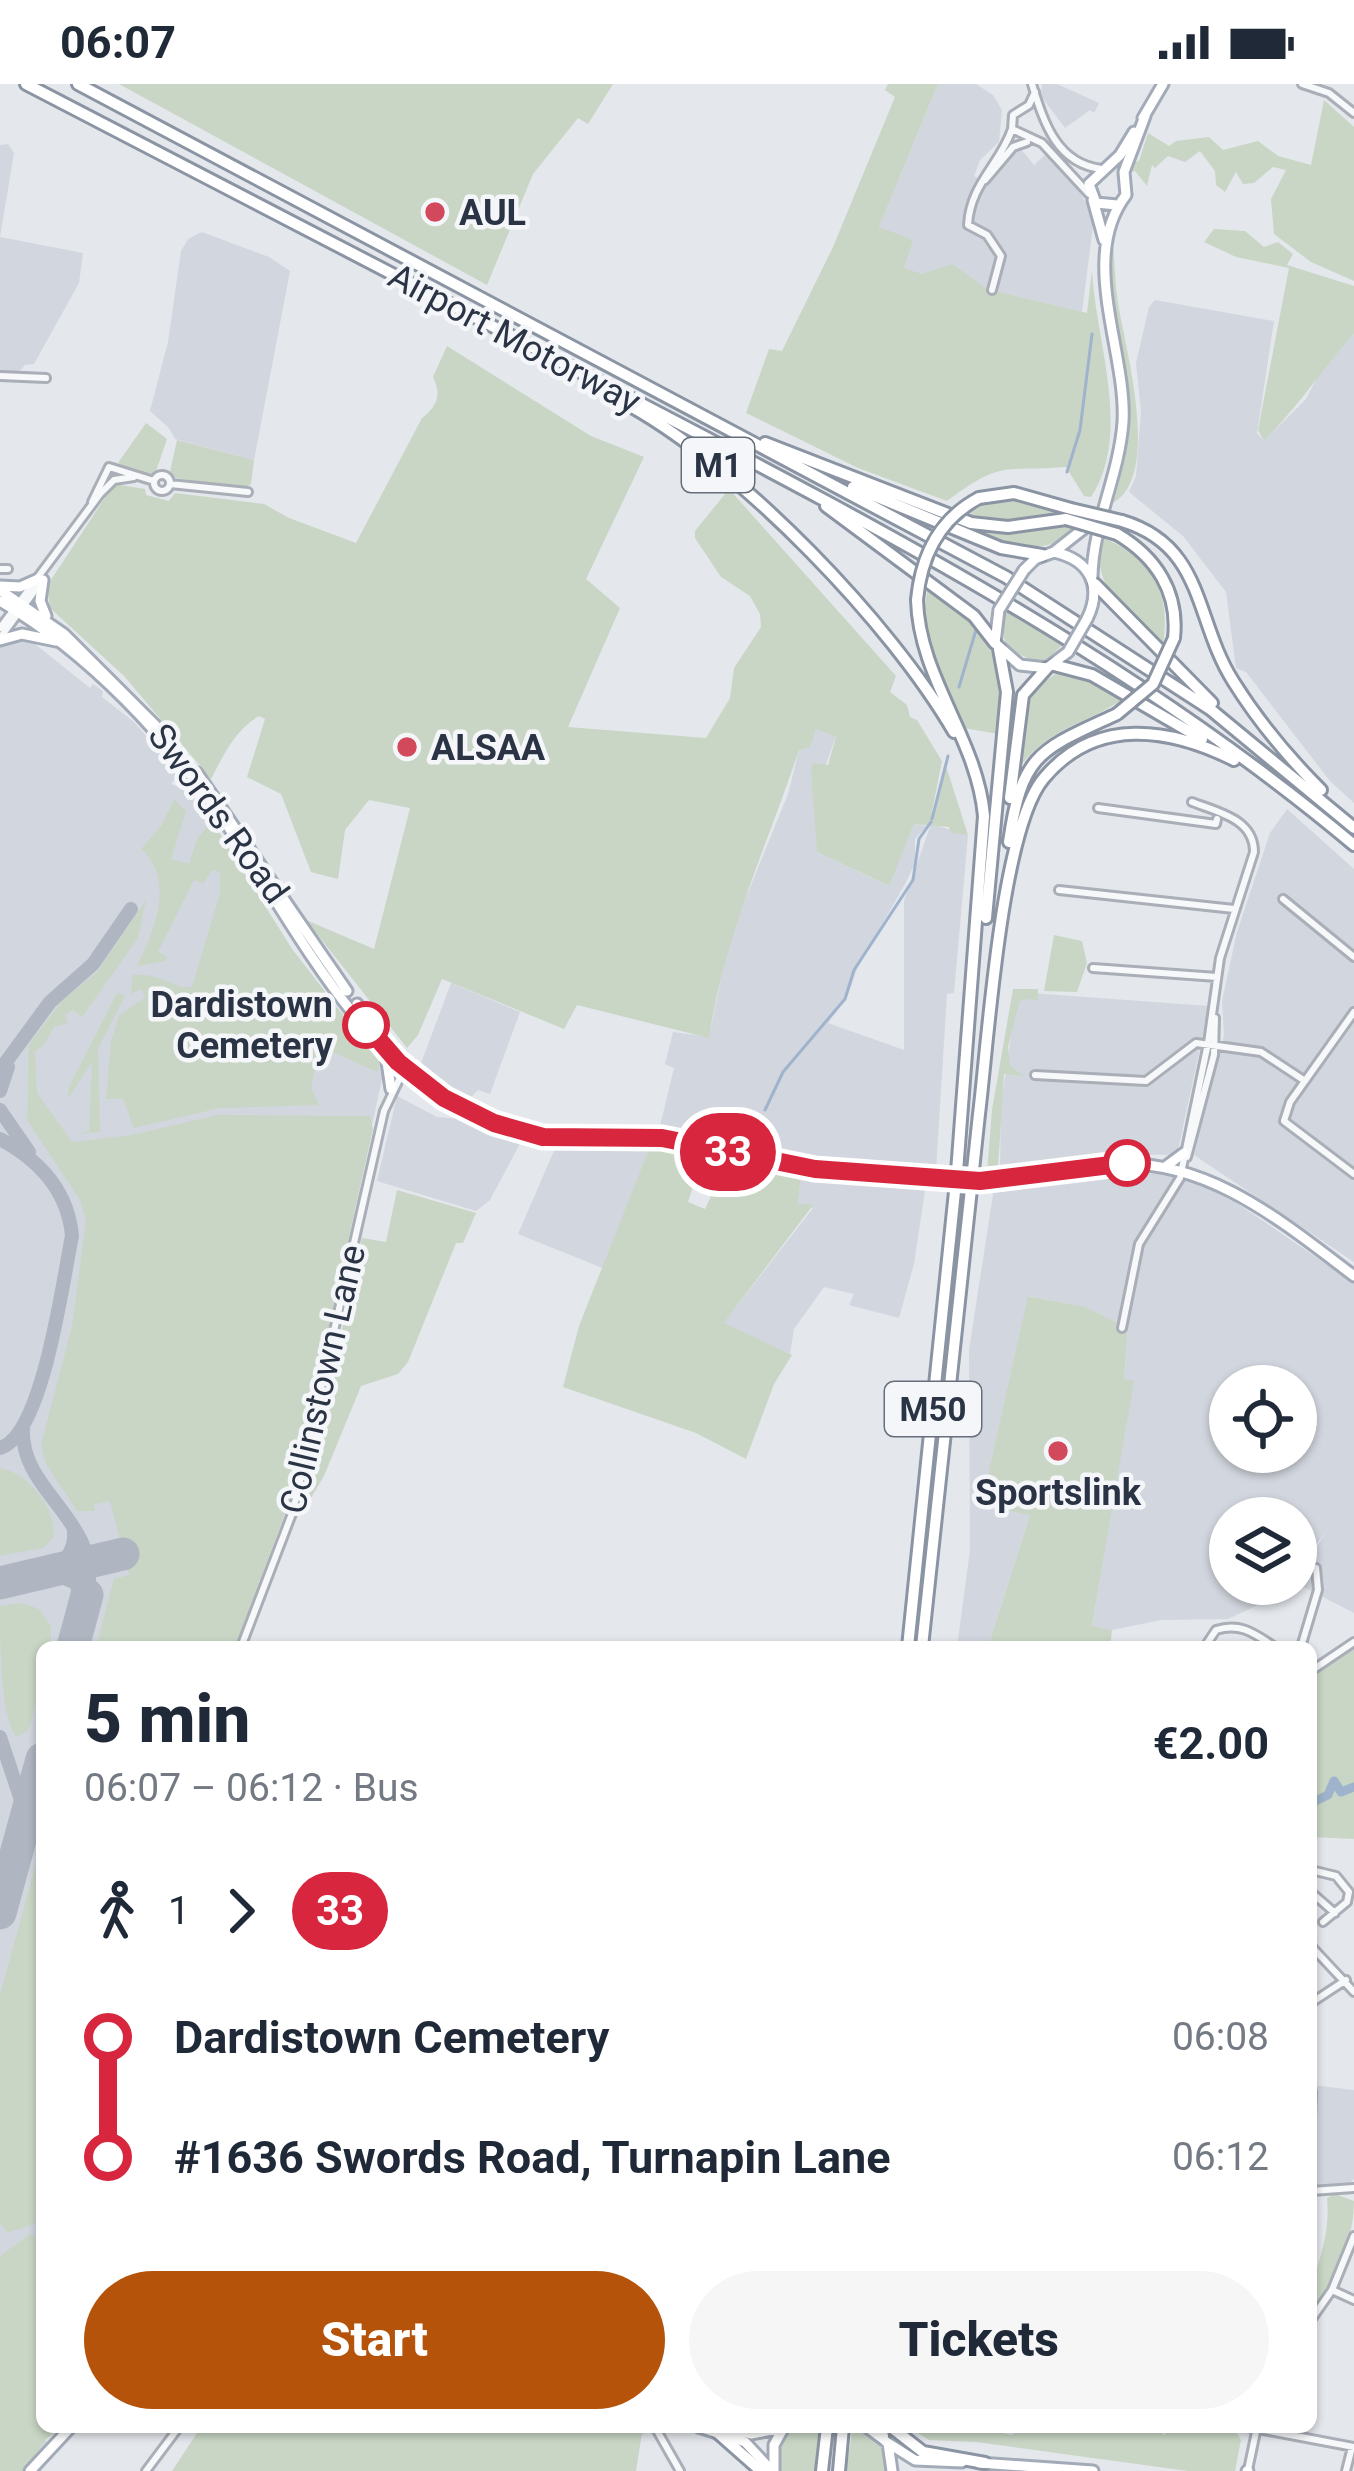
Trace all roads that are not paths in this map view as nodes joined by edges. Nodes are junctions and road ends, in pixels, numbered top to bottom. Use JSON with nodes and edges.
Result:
{"nodes":[{"id":1,"x":26,"y":84,"type":"edge"},
{"id":2,"x":38,"y":84,"type":"edge"},
{"id":3,"x":82,"y":84,"type":"edge"},
{"id":4,"x":1163,"y":84,"type":"edge"},
{"id":5,"x":1302,"y":84,"type":"edge"},
{"id":6,"x":1033,"y":88,"type":"edge"},
{"id":7,"x":1025,"y":108,"type":"junction"},
{"id":8,"x":1354,"y":113,"type":"edge"},
{"id":9,"x":1044,"y":116,"type":"junction"},
{"id":10,"x":1145,"y":116,"type":"junction"},
{"id":11,"x":1049,"y":128,"type":"junction"},
{"id":12,"x":1012,"y":129,"type":"junction"},
{"id":13,"x":1035,"y":141,"type":"junction"},
{"id":14,"x":183,"y":162,"type":"junction"},
{"id":15,"x":1104,"y":169,"type":"junction"},
{"id":16,"x":1124,"y":178,"type":"junction"},
{"id":17,"x":982,"y":182,"type":"junction"},
{"id":18,"x":1091,"y":197,"type":"junction"},
{"id":19,"x":1117,"y":205,"type":"junction"},
{"id":20,"x":992,"y":290,"type":"dead end"},
{"id":21,"x":484,"y":322,"type":"junction"},
{"id":22,"x":0,"y":376,"type":"edge"},
{"id":23,"x":46,"y":378,"type":"dead end"},
{"id":24,"x":707,"y":418,"type":"junction"},
{"id":25,"x":746,"y":440,"type":"junction"},
{"id":26,"x":750,"y":460,"type":"junction"},
{"id":27,"x":113,"y":468,"type":"junction"},
{"id":28,"x":134,"y":477,"type":"junction"},
{"id":29,"x":248,"y":492,"type":"dead end"},
{"id":30,"x":100,"y":494,"type":"junction"},
{"id":31,"x":92,"y":503,"type":"junction"},
{"id":32,"x":1068,"y":514,"type":"junction"},
{"id":33,"x":1048,"y":554,"type":"junction"},
{"id":34,"x":40,"y":580,"type":"junction"},
{"id":35,"x":1094,"y":580,"type":"junction"},
{"id":36,"x":0,"y":588,"type":"edge"},
{"id":37,"x":0,"y":601,"type":"edge"},
{"id":38,"x":20,"y":607,"type":"junction"},
{"id":39,"x":48,"y":621,"type":"junction"},
{"id":40,"x":0,"y":628,"type":"edge"},
{"id":41,"x":0,"y":639,"type":"edge"},
{"id":42,"x":61,"y":643,"type":"junction"},
{"id":43,"x":997,"y":646,"type":"junction"},
{"id":44,"x":1050,"y":667,"type":"junction"},
{"id":45,"x":1234,"y":760,"type":"junction"},
{"id":46,"x":1286,"y":769,"type":"junction"},
{"id":47,"x":1192,"y":802,"type":"dead end"},
{"id":48,"x":1202,"y":806,"type":"junction"},
{"id":49,"x":1098,"y":808,"type":"dead end"},
{"id":50,"x":1217,"y":819,"type":"dead end"},
{"id":51,"x":1197,"y":822,"type":"junction"},
{"id":52,"x":1350,"y":829,"type":"edge"},
{"id":53,"x":982,"y":834,"type":"junction"},
{"id":54,"x":1354,"y":845,"type":"edge"},
{"id":55,"x":1007,"y":857,"type":"junction"},
{"id":56,"x":1059,"y":890,"type":"dead end"},
{"id":57,"x":1283,"y":899,"type":"dead end"},
{"id":58,"x":1234,"y":909,"type":"junction"},
{"id":59,"x":1354,"y":957,"type":"edge"},
{"id":60,"x":1093,"y":968,"type":"dead end"},
{"id":61,"x":1217,"y":977,"type":"junction"},
{"id":62,"x":1354,"y":1012,"type":"edge"},
{"id":63,"x":988,"y":1037,"type":"junction"},
{"id":64,"x":1212,"y":1043,"type":"junction"},
{"id":65,"x":382,"y":1045,"type":"junction"},
{"id":66,"x":406,"y":1065,"type":"junction"},
{"id":67,"x":1035,"y":1075,"type":"dead end"},
{"id":68,"x":1305,"y":1081,"type":"junction"},
{"id":69,"x":391,"y":1089,"type":"junction"},
{"id":70,"x":386,"y":1105,"type":"junction"},
{"id":71,"x":1185,"y":1158,"type":"junction"},
{"id":72,"x":1165,"y":1167,"type":"junction"},
{"id":73,"x":1195,"y":1172,"type":"junction"},
{"id":74,"x":1354,"y":1174,"type":"edge"},
{"id":75,"x":953,"y":1175,"type":"junction"},
{"id":76,"x":980,"y":1181,"type":"dead end"},
{"id":77,"x":1354,"y":1276,"type":"edge"},
{"id":78,"x":1122,"y":1328,"type":"dead end"},
{"id":79,"x":1313,"y":1605,"type":"edge"},
{"id":80,"x":243,"y":1641,"type":"edge"},
{"id":81,"x":909,"y":1641,"type":"edge"},
{"id":82,"x":923,"y":1641,"type":"edge"},
{"id":83,"x":1209,"y":1641,"type":"edge"},
{"id":84,"x":1267,"y":1641,"type":"edge"},
{"id":85,"x":1302,"y":1641,"type":"edge"},
{"id":86,"x":1354,"y":1642,"type":"edge"},
{"id":87,"x":1317,"y":1667,"type":"edge"},
{"id":88,"x":1317,"y":1871,"type":"edge"},
{"id":89,"x":1317,"y":1897,"type":"edge"},
{"id":90,"x":1335,"y":1913,"type":"junction"},
{"id":91,"x":1323,"y":1922,"type":"dead end"},
{"id":92,"x":1317,"y":1952,"type":"edge"},
{"id":93,"x":1351,"y":1985,"type":"edge"},
{"id":94,"x":1317,"y":2000,"type":"edge"},
{"id":95,"x":1354,"y":2188,"type":"edge"},
{"id":96,"x":1317,"y":2191,"type":"edge"},
{"id":97,"x":1354,"y":2236,"type":"edge"},
{"id":98,"x":1332,"y":2290,"type":"junction"},
{"id":99,"x":1354,"y":2300,"type":"edge"},
{"id":100,"x":1317,"y":2313,"type":"edge"},
{"id":101,"x":65,"y":2433,"type":"edge"},
{"id":102,"x":174,"y":2433,"type":"edge"},
{"id":103,"x":658,"y":2433,"type":"edge"},
{"id":104,"x":723,"y":2433,"type":"edge"},
{"id":105,"x":726,"y":2433,"type":"edge"},
{"id":106,"x":781,"y":2433,"type":"edge"},
{"id":107,"x":826,"y":2433,"type":"edge"},
{"id":108,"x":842,"y":2433,"type":"edge"},
{"id":109,"x":886,"y":2433,"type":"edge"},
{"id":110,"x":1253,"y":2433,"type":"edge"},
{"id":111,"x":1280,"y":2433,"type":"edge"},
{"id":112,"x":1353,"y":2447,"type":"edge"},
{"id":113,"x":985,"y":2463,"type":"joint"},
{"id":114,"x":30,"y":2471,"type":"edge"},
{"id":115,"x":146,"y":2471,"type":"edge"},
{"id":116,"x":680,"y":2471,"type":"edge"},
{"id":117,"x":761,"y":2471,"type":"edge"},
{"id":118,"x":773,"y":2471,"type":"edge"},
{"id":119,"x":822,"y":2471,"type":"edge"},
{"id":120,"x":839,"y":2471,"type":"edge"},
{"id":121,"x":892,"y":2471,"type":"edge"},
{"id":122,"x":1093,"y":2471,"type":"edge"},
{"id":123,"x":1248,"y":2471,"type":"edge"},
{"id":124,"x":1346,"y":2471,"type":"edge"}],
"edges":[{"from":1,"to":14,"type":"highway","name":"Airport Motorway","number":"M1"},
{"from":2,"to":14,"type":"highway","number":"M1"},
{"from":3,"to":24,"type":"highway","name":"Airport Motorway","number":"M1"},
{"from":4,"to":10,"type":"main road"},
{"from":5,"to":8,"type":"street"},
{"from":6,"to":7,"type":"street"},
{"from":6,"to":9,"type":"street"},
{"from":7,"to":9,"type":"street"},
{"from":7,"to":12,"type":"street"},
{"from":9,"to":11,"type":"street"},
{"from":10,"to":15,"type":"main road"},
{"from":10,"to":16,"type":"main road"},
{"from":11,"to":13,"type":"street"},
{"from":11,"to":15,"type":"street"},
{"from":12,"to":13,"type":"street"},
{"from":12,"to":17,"type":"street"},
{"from":13,"to":17,"type":"street"},
{"from":13,"to":18,"type":"street"},
{"from":14,"to":21,"type":"highway","name":"Airport Motorway","number":"M1"},
{"from":15,"to":16,"type":"main road"},
{"from":15,"to":18,"type":"main road"},
{"from":16,"to":19,"type":"main road"},
{"from":17,"to":20,"type":"street"},
{"from":18,"to":19,"type":"main road"},
{"from":18,"to":33,"type":"main road"},
{"from":19,"to":35,"type":"main road"},
{"from":21,"to":26,"type":"highway","name":"Airport Motorway","number":"M1"},
{"from":21,"to":53,"type":"highway","number":"M1"},
{"from":22,"to":23,"type":"street"},
{"from":24,"to":25,"type":"highway","name":"Airport Motorway","number":"M1"},
{"from":24,"to":32,"type":"highway"},
{"from":25,"to":33,"type":"highway"},
{"from":25,"to":46,"type":"highway","name":"Airport Motorway","number":"M1"},
{"from":26,"to":43,"type":"highway"},
{"from":26,"to":52,"type":"highway","name":"Airport Motorway","number":"M1"},
{"from":27,"to":28,"type":"street"},
{"from":27,"to":30,"type":"street"},
{"from":27,"to":31,"type":"street"},
{"from":28,"to":29,"type":"street"},
{"from":28,"to":30,"type":"street"},
{"from":30,"to":31,"type":"street"},
{"from":31,"to":34,"type":"street"},
{"from":32,"to":52,"type":"highway","number":"M50","bridge":true},
{"from":32,"to":53,"type":"highway","number":"M50","bridge":true},
{"from":32,"to":55,"type":"highway","bridge":true},
{"from":33,"to":35,"type":"main road"},
{"from":33,"to":43,"type":"main road","bridge":true},
{"from":34,"to":36,"type":"main road"},
{"from":34,"to":38,"type":"street"},
{"from":34,"to":39,"type":"main road"},
{"from":35,"to":44,"type":"main road","bridge":true},
{"from":35,"to":46,"type":"highway"},
{"from":36,"to":38,"type":"main road","name":"Swords Road"},
{"from":37,"to":38,"type":"main road","name":"Swords Road"},
{"from":38,"to":39,"type":"main road","name":"Swords Road"},
{"from":38,"to":40,"type":"street"},
{"from":38,"to":41,"type":"street"},
{"from":38,"to":42,"type":"main road","name":"Swords Road"},
{"from":39,"to":66,"type":"main road","name":"Swords Road"},
{"from":41,"to":42,"type":"main road"},
{"from":42,"to":65,"type":"main road","name":"Swords Road"},
{"from":43,"to":44,"type":"main road"},
{"from":43,"to":75,"type":"highway","number":"M50"},
{"from":44,"to":45,"type":"highway"},
{"from":44,"to":55,"type":"highway","number":"M50"},
{"from":45,"to":52,"type":"highway","number":"M50"},
{"from":45,"to":63,"type":"highway","number":"M50"},
{"from":46,"to":52,"type":"highway","name":"Airport Motorway","number":"M1"},
{"from":47,"to":48,"type":"street"},
{"from":48,"to":51,"type":"street"},
{"from":48,"to":58,"type":"street"},
{"from":49,"to":51,"type":"street"},
{"from":50,"to":51,"type":"street"},
{"from":52,"to":54,"type":"highway","name":"Airport Motorway","number":"M50"},
{"from":53,"to":75,"type":"highway","number":"M50"},
{"from":55,"to":63,"type":"highway","number":"M50"},
{"from":56,"to":58,"type":"street"},
{"from":57,"to":59,"type":"street"},
{"from":58,"to":61,"type":"street"},
{"from":60,"to":61,"type":"street"},
{"from":61,"to":64,"type":"street"},
{"from":62,"to":68,"type":"street"},
{"from":63,"to":82,"type":"highway","number":"M50"},
{"from":64,"to":67,"type":"street"},
{"from":64,"to":68,"type":"street"},
{"from":64,"to":71,"type":"street"},
{"from":65,"to":66,"type":"main road","name":"Swords Road"},
{"from":65,"to":69,"type":"main road"},
{"from":66,"to":69,"type":"street","name":"Collinstown Lane"},
{"from":66,"to":70,"type":"street","name":"Collinstown Lane"},
{"from":66,"to":75,"type":"main road","name":"Swords Road"},
{"from":68,"to":74,"type":"street"},
{"from":69,"to":70,"type":"street","name":"Collinstown Lane"},
{"from":70,"to":80,"type":"street","name":"Collinstown Lane"},
{"from":71,"to":72,"type":"main road"},
{"from":71,"to":72,"type":"main road"},
{"from":71,"to":73,"type":"main road"},
{"from":71,"to":73,"type":"main road"},
{"from":71,"to":78,"type":"street"},
{"from":72,"to":76,"type":"main road"},
{"from":73,"to":77,"type":"main road"},
{"from":75,"to":81,"type":"highway","number":"M50"},
{"from":79,"to":85,"type":"street"},
{"from":83,"to":84,"type":"street"},
{"from":86,"to":87,"type":"street"},
{"from":88,"to":90,"type":"street"},
{"from":89,"to":90,"type":"street"},
{"from":90,"to":91,"type":"street"},
{"from":92,"to":93,"type":"street"},
{"from":93,"to":94,"type":"street"},
{"from":95,"to":96,"type":"street"},
{"from":97,"to":98,"type":"street"},
{"from":98,"to":99,"type":"street"},
{"from":98,"to":100,"type":"street"},
{"from":101,"to":114,"type":"main road"},
{"from":102,"to":115,"type":"street"},
{"from":103,"to":116,"type":"street"},
{"from":104,"to":117,"type":"highway"},
{"from":105,"to":118,"type":"main road"},
{"from":106,"to":118,"type":"main road"},
{"from":107,"to":119,"type":"highway"},
{"from":108,"to":120,"type":"highway"},
{"from":109,"to":113,"type":"highway"},
{"from":109,"to":121,"type":"main road"},
{"from":110,"to":123,"type":"street"},
{"from":111,"to":112,"type":"street"},
{"from":112,"to":124,"type":"street"},
{"from":113,"to":122,"type":"main road"}]}
